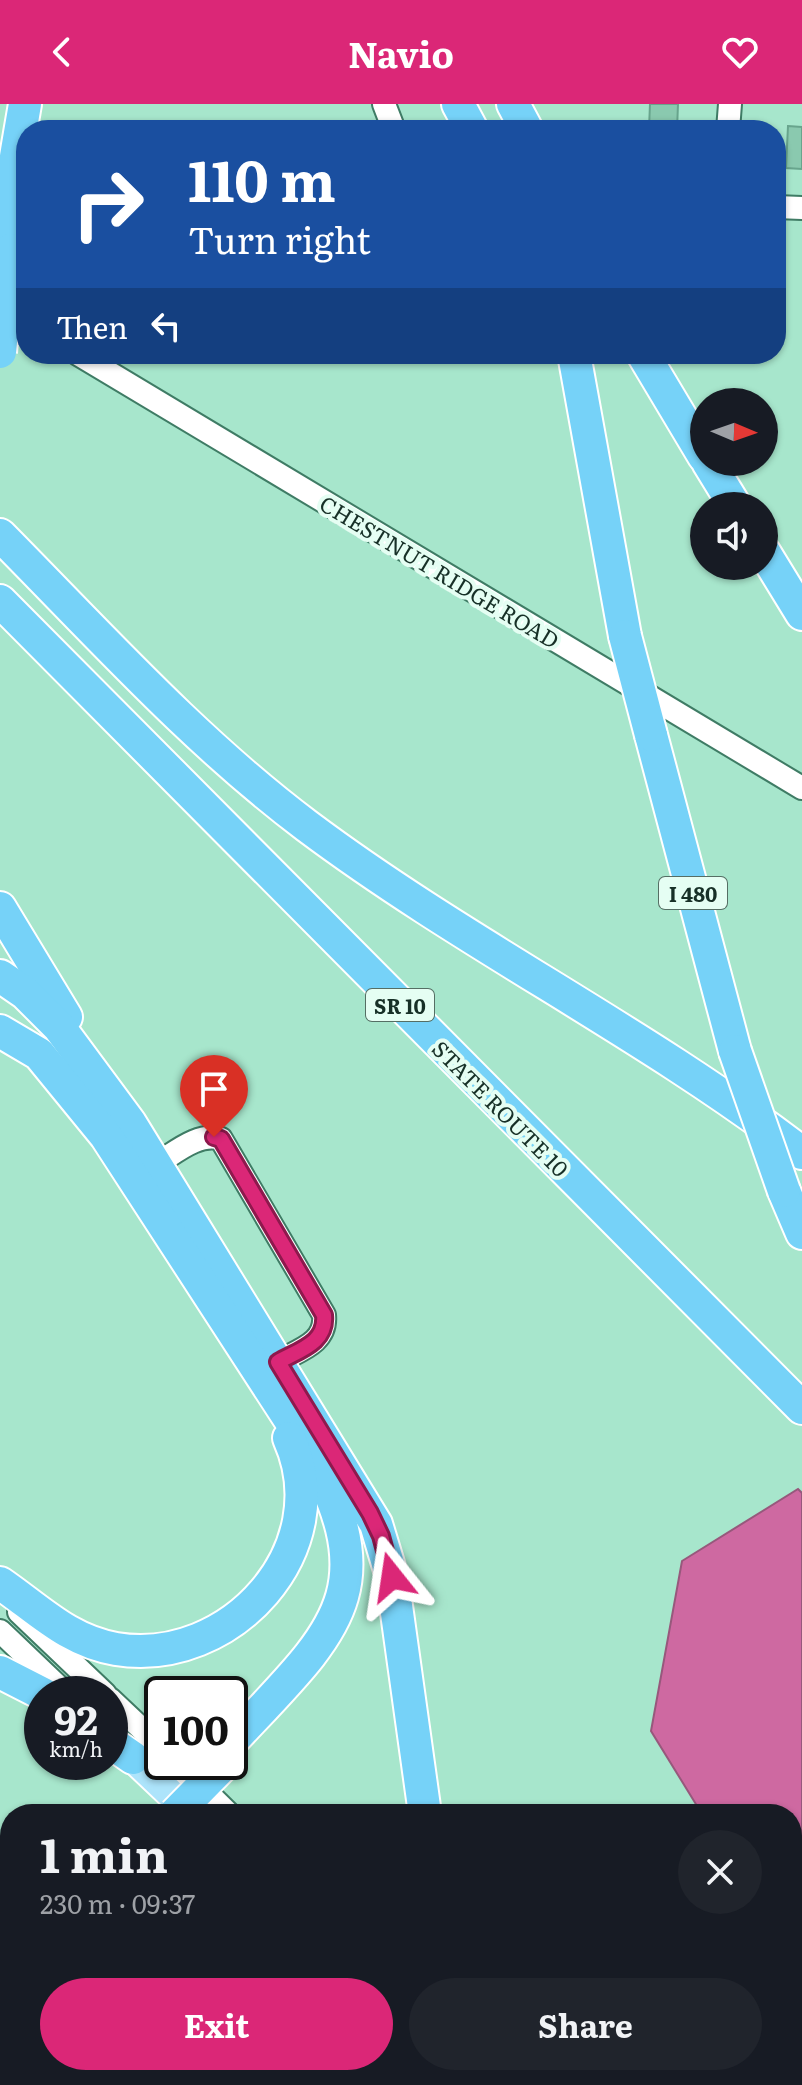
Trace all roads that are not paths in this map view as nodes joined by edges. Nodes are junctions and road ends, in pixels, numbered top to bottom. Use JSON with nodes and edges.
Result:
{"nodes":[{"id":1,"x":16,"y":165,"type":"edge"},
{"id":2,"x":4,"y":248,"type":"edge"},
{"id":3,"x":0,"y":352,"type":"edge"},
{"id":4,"x":95,"y":364,"type":"edge"},
{"id":5,"x":576,"y":364,"type":"edge"},
{"id":6,"x":649,"y":364,"type":"edge"},
{"id":7,"x":690,"y":433,"type":"edge"},
{"id":8,"x":5,"y":540,"type":"edge"},
{"id":9,"x":778,"y":575,"type":"edge"},
{"id":10,"x":0,"y":601,"type":"edge"},
{"id":11,"x":802,"y":614,"type":"edge"},
{"id":12,"x":802,"y":788,"type":"edge"},
{"id":13,"x":0,"y":908,"type":"edge"},
{"id":14,"x":0,"y":976,"type":"edge"},
{"id":15,"x":0,"y":989,"type":"edge"},
{"id":16,"x":0,"y":1031,"type":"edge"},
{"id":17,"x":114,"y":1099,"type":"junction"},
{"id":18,"x":106,"y":1136,"type":"junction"},
{"id":19,"x":802,"y":1153,"type":"edge"},
{"id":20,"x":158,"y":1163,"type":"junction"},
{"id":21,"x":802,"y":1233,"type":"edge"},
{"id":22,"x":271,"y":1373,"type":"junction"},
{"id":23,"x":802,"y":1408,"type":"edge"},
{"id":24,"x":328,"y":1448,"type":"junction"},
{"id":25,"x":0,"y":1583,"type":"edge"},
{"id":26,"x":0,"y":1595,"type":"edge"},
{"id":27,"x":0,"y":1631,"type":"edge"},
{"id":28,"x":0,"y":1672,"type":"edge"},
{"id":29,"x":47,"y":1676,"type":"edge"},
{"id":30,"x":86,"y":1676,"type":"edge"},
{"id":31,"x":24,"y":1684,"type":"edge"},
{"id":32,"x":248,"y":1729,"type":"edge"},
{"id":33,"x":248,"y":1733,"type":"edge"},
{"id":34,"x":129,"y":1746,"type":"edge"},
{"id":35,"x":194,"y":1780,"type":"edge"},
{"id":36,"x":198,"y":1780,"type":"edge"},
{"id":37,"x":205,"y":1780,"type":"edge"},
{"id":38,"x":172,"y":1804,"type":"edge"},
{"id":39,"x":183,"y":1804,"type":"edge"},
{"id":40,"x":184,"y":1804,"type":"edge"},
{"id":41,"x":219,"y":1804,"type":"edge"},
{"id":42,"x":424,"y":1804,"type":"edge"}],
"edges":[{"from":1,"to":2,"type":"highway"},
{"from":2,"to":3,"type":"highway","bridge":true},
{"from":4,"to":12,"type":"street","name":"CHESTNUT RIDGE ROAD"},
{"from":5,"to":21,"type":"highway","number":"I 480","bridge":true},
{"from":6,"to":7,"type":"highway"},
{"from":8,"to":19,"type":"highway"},
{"from":9,"to":11,"type":"highway"},
{"from":10,"to":23,"type":"highway","name":"STATE ROUTE 10","number":"SR 10"},
{"from":13,"to":17,"type":"highway"},
{"from":14,"to":17,"type":"highway"},
{"from":15,"to":18,"type":"highway"},
{"from":16,"to":18,"type":"highway"},
{"from":17,"to":20,"type":"highway"},
{"from":18,"to":22,"type":"highway"},
{"from":20,"to":22,"type":"highway"},
{"from":20,"to":22,"type":"street"},
{"from":22,"to":24,"type":"highway"},
{"from":22,"to":25,"type":"highway"},
{"from":22,"to":32,"type":"highway"},
{"from":24,"to":33,"type":"highway"},
{"from":24,"to":42,"type":"highway"},
{"from":26,"to":30,"type":"street"},
{"from":27,"to":29,"type":"street"},
{"from":28,"to":31,"type":"highway"},
{"from":34,"to":39,"type":"main road"},
{"from":35,"to":41,"type":"street"},
{"from":36,"to":38,"type":"highway"},
{"from":37,"to":40,"type":"highway","bridge":true}]}
